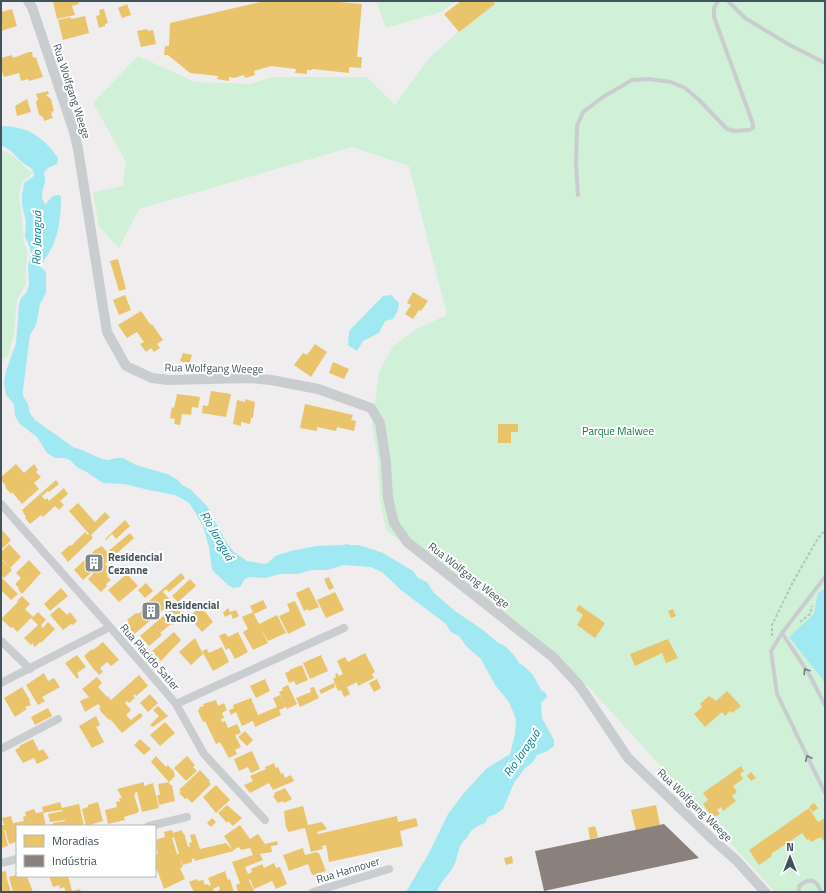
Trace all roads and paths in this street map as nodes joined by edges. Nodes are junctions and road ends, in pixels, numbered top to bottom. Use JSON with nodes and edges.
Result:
{"nodes":[{"id":1,"x":28,"y":1,"type":"edge"},
{"id":2,"x":718,"y":1,"type":"edge"},
{"id":3,"x":728,"y":1,"type":"edge"},
{"id":4,"x":825,"y":63,"type":"edge"},
{"id":5,"x":578,"y":194,"type":"dead end"},
{"id":6,"x":1,"y":504,"type":"edge"},
{"id":7,"x":825,"y":530,"type":"edge"},
{"id":8,"x":825,"y":577,"type":"edge"},
{"id":9,"x":813,"y":600,"type":"dead end"},
{"id":10,"x":800,"y":622,"type":"dead end"},
{"id":11,"x":110,"y":627,"type":"junction"},
{"id":12,"x":344,"y":628,"type":"dead end"},
{"id":13,"x":782,"y":633,"type":"junction"},
{"id":14,"x":1,"y":641,"type":"edge"},
{"id":15,"x":772,"y":651,"type":"junction"},
{"id":16,"x":30,"y":669,"type":"junction"},
{"id":17,"x":1,"y":683,"type":"edge"},
{"id":18,"x":176,"y":704,"type":"junction"},
{"id":19,"x":825,"y":705,"type":"edge"},
{"id":20,"x":58,"y":719,"type":"dead end"},
{"id":21,"x":1,"y":749,"type":"edge"},
{"id":22,"x":825,"y":793,"type":"edge"},
{"id":23,"x":186,"y":817,"type":"dead end"},
{"id":24,"x":266,"y":820,"type":"dead end"},
{"id":25,"x":153,"y":825,"type":"edge"},
{"id":26,"x":16,"y":859,"type":"edge"},
{"id":27,"x":1,"y":863,"type":"edge"},
{"id":28,"x":389,"y":869,"type":"dead end"},
{"id":29,"x":313,"y":892,"type":"edge"},
{"id":30,"x":765,"y":892,"type":"edge"},
{"id":31,"x":799,"y":892,"type":"edge"},
{"id":32,"x":821,"y":892,"type":"edge"}],
"edges":[{"from":1,"to":30,"type":"street","name":"Rua Wolfgang Weege"},
{"from":2,"to":5,"type":"lane"},
{"from":3,"to":4,"type":"lane"},
{"from":6,"to":11,"type":"street","name":"Rua Placido Satler"},
{"from":7,"to":15,"type":"path"},
{"from":8,"to":13,"type":"lane"},
{"from":9,"to":10,"type":"path"},
{"from":11,"to":16,"type":"street"},
{"from":11,"to":18,"type":"street","name":"Rua Placido Satler"},
{"from":12,"to":18,"type":"street","name":"Rua Placido Satler"},
{"from":13,"to":15,"type":"lane"},
{"from":19,"to":13,"type":"lane","one_way":true},
{"from":14,"to":16,"type":"street"},
{"from":22,"to":15,"type":"lane","one_way":true},
{"from":16,"to":17,"type":"street"},
{"from":18,"to":24,"type":"street"},
{"from":20,"to":21,"type":"street"},
{"from":23,"to":25,"type":"street"},
{"from":26,"to":27,"type":"street"},
{"from":28,"to":29,"type":"street","name":"Rua Hannover"},
{"from":31,"to":32,"type":"lane"}]}
